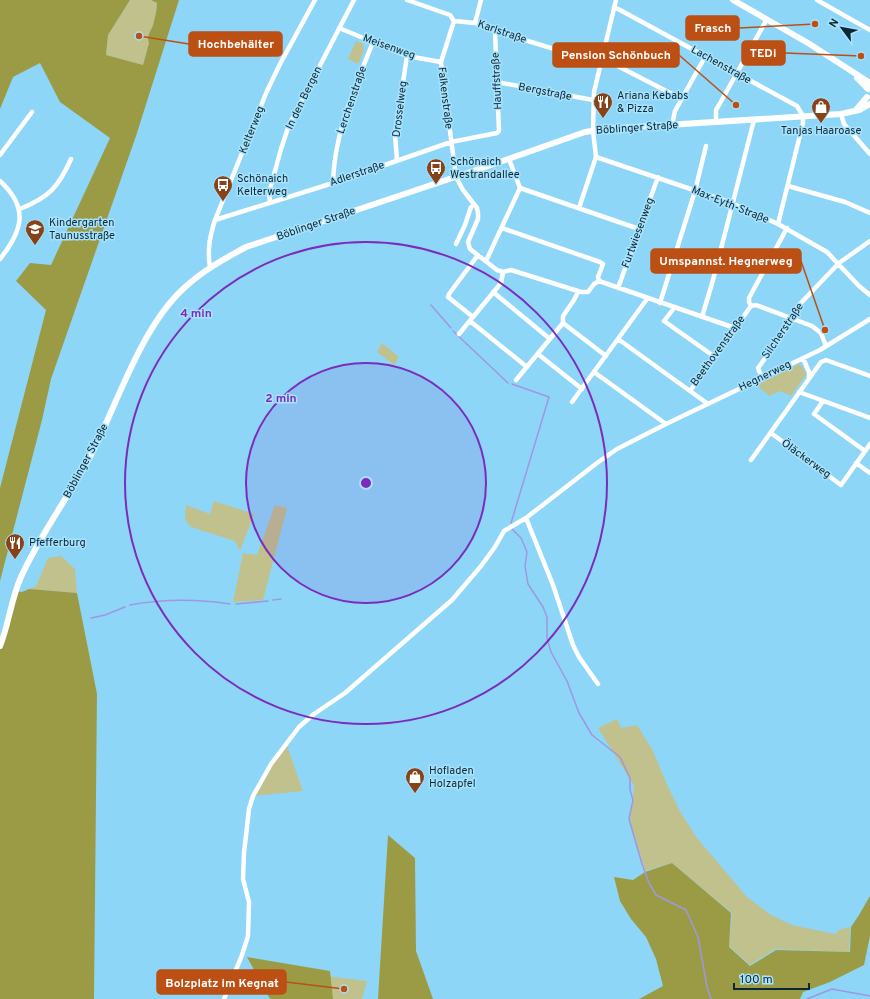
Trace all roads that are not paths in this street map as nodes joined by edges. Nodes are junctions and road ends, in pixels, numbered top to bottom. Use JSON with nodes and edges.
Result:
{"nodes":[{"id":1,"x":315,"y":0,"type":"edge"},
{"id":2,"x":354,"y":0,"type":"edge"},
{"id":3,"x":407,"y":0,"type":"edge"},
{"id":4,"x":481,"y":0,"type":"edge"},
{"id":5,"x":616,"y":0,"type":"edge"},
{"id":6,"x":733,"y":0,"type":"edge"},
{"id":7,"x":817,"y":0,"type":"edge"},
{"id":8,"x":415,"y":1,"type":"edge"},
{"id":9,"x":614,"y":7,"type":"junction"},
{"id":10,"x":767,"y":19,"type":"junction"},
{"id":11,"x":454,"y":21,"type":"junction"},
{"id":12,"x":476,"y":23,"type":"junction"},
{"id":13,"x":339,"y":28,"type":"junction"},
{"id":14,"x":870,"y":30,"type":"edge"},
{"id":15,"x":495,"y":31,"type":"junction"},
{"id":16,"x":373,"y":42,"type":"junction"},
{"id":17,"x":407,"y":56,"type":"junction"},
{"id":18,"x":706,"y":57,"type":"junction"},
{"id":19,"x":601,"y":60,"type":"junction"},
{"id":20,"x":441,"y":62,"type":"junction"},
{"id":21,"x":737,"y":74,"type":"junction"},
{"id":22,"x":497,"y":82,"type":"junction"},
{"id":23,"x":869,"y":86,"type":"edge"},
{"id":24,"x":682,"y":99,"type":"junction"},
{"id":25,"x":593,"y":100,"type":"junction"},
{"id":26,"x":869,"y":101,"type":"edge"},
{"id":27,"x":32,"y":112,"type":"dead end"},
{"id":28,"x":841,"y":114,"type":"junction"},
{"id":29,"x":803,"y":116,"type":"junction"},
{"id":30,"x":754,"y":120,"type":"junction"},
{"id":31,"x":716,"y":122,"type":"junction"},
{"id":32,"x":672,"y":125,"type":"junction"},
{"id":33,"x":593,"y":130,"type":"junction"},
{"id":34,"x":499,"y":131,"type":"joint"},
{"id":35,"x":451,"y":142,"type":"junction"},
{"id":36,"x":706,"y":146,"type":"dead end"},
{"id":37,"x":870,"y":154,"type":"edge"},
{"id":38,"x":0,"y":155,"type":"edge"},
{"id":39,"x":596,"y":157,"type":"junction"},
{"id":40,"x":71,"y":159,"type":"dead end"},
{"id":41,"x":509,"y":159,"type":"junction"},
{"id":42,"x":397,"y":161,"type":"junction"},
{"id":43,"x":456,"y":176,"type":"junction"},
{"id":44,"x":658,"y":177,"type":"junction"},
{"id":45,"x":0,"y":181,"type":"edge"},
{"id":46,"x":333,"y":183,"type":"junction"},
{"id":47,"x":788,"y":186,"type":"junction"},
{"id":48,"x":520,"y":188,"type":"junction"},
{"id":49,"x":695,"y":191,"type":"junction"},
{"id":50,"x":270,"y":202,"type":"junction"},
{"id":51,"x":732,"y":203,"type":"junction"},
{"id":52,"x":471,"y":207,"type":"dead end"},
{"id":53,"x":579,"y":208,"type":"junction"},
{"id":54,"x":20,"y":209,"type":"junction"},
{"id":55,"x":870,"y":212,"type":"edge"},
{"id":56,"x":215,"y":220,"type":"junction"},
{"id":57,"x":778,"y":224,"type":"junction"},
{"id":58,"x":502,"y":228,"type":"junction"},
{"id":59,"x":787,"y":228,"type":"junction"},
{"id":60,"x":639,"y":229,"type":"junction"},
{"id":61,"x":870,"y":241,"type":"edge"},
{"id":62,"x":456,"y":244,"type":"dead end"},
{"id":63,"x":478,"y":255,"type":"junction"},
{"id":64,"x":0,"y":259,"type":"edge"},
{"id":65,"x":486,"y":261,"type":"junction"},
{"id":66,"x":839,"y":263,"type":"junction"},
{"id":67,"x":210,"y":267,"type":"junction"},
{"id":68,"x":503,"y":272,"type":"junction"},
{"id":69,"x":599,"y":281,"type":"junction"},
{"id":70,"x":618,"y":288,"type":"junction"},
{"id":71,"x":493,"y":292,"type":"junction"},
{"id":72,"x":578,"y":292,"type":"junction"},
{"id":73,"x":870,"y":295,"type":"edge"},
{"id":74,"x":647,"y":299,"type":"junction"},
{"id":75,"x":660,"y":302,"type":"junction"},
{"id":76,"x":751,"y":306,"type":"junction"},
{"id":77,"x":674,"y":308,"type":"junction"},
{"id":78,"x":702,"y":317,"type":"junction"},
{"id":79,"x":471,"y":319,"type":"junction"},
{"id":80,"x":870,"y":319,"type":"edge"},
{"id":81,"x":793,"y":320,"type":"junction"},
{"id":82,"x":563,"y":323,"type":"junction"},
{"id":83,"x":735,"y":328,"type":"junction"},
{"id":84,"x":460,"y":334,"type":"dead end"},
{"id":85,"x":550,"y":338,"type":"junction"},
{"id":86,"x":618,"y":339,"type":"junction"},
{"id":87,"x":826,"y":346,"type":"junction"},
{"id":88,"x":538,"y":354,"type":"junction"},
{"id":89,"x":606,"y":356,"type":"junction"},
{"id":90,"x":714,"y":357,"type":"junction"},
{"id":91,"x":803,"y":358,"type":"junction"},
{"id":92,"x":527,"y":367,"type":"junction"},
{"id":93,"x":594,"y":372,"type":"junction"},
{"id":94,"x":870,"y":376,"type":"edge"},
{"id":95,"x":809,"y":377,"type":"junction"},
{"id":96,"x":762,"y":378,"type":"junction"},
{"id":97,"x":516,"y":380,"type":"dead end"},
{"id":98,"x":582,"y":389,"type":"junction"},
{"id":99,"x":690,"y":391,"type":"junction"},
{"id":100,"x":799,"y":392,"type":"junction"},
{"id":101,"x":823,"y":401,"type":"junction"},
{"id":102,"x":572,"y":402,"type":"dead end"},
{"id":103,"x":708,"y":404,"type":"junction"},
{"id":104,"x":870,"y":418,"type":"edge"},
{"id":105,"x":666,"y":424,"type":"junction"},
{"id":106,"x":771,"y":433,"type":"junction"},
{"id":107,"x":870,"y":444,"type":"edge"},
{"id":108,"x":865,"y":451,"type":"junction"},
{"id":109,"x":751,"y":460,"type":"dead end"},
{"id":110,"x":856,"y":463,"type":"junction"},
{"id":111,"x":870,"y":474,"type":"edge"},
{"id":112,"x":526,"y":518,"type":"junction"},
{"id":113,"x":0,"y":646,"type":"edge"},
{"id":114,"x":598,"y":684,"type":"dead end"},
{"id":115,"x":224,"y":999,"type":"edge"}],
"edges":[{"from":1,"to":56,"type":"street","name":"Kelterweg"},
{"from":2,"to":13,"type":"street","name":"In den Bergen"},
{"from":3,"to":8,"type":"street","name":"Karlstraße"},
{"from":4,"to":12,"type":"street"},
{"from":5,"to":9,"type":"street"},
{"from":6,"to":10,"type":"main road"},
{"from":7,"to":14,"type":"street"},
{"from":8,"to":11,"type":"street","name":"Karlstraße"},
{"from":9,"to":18,"type":"street","name":"Lachenstraße"},
{"from":9,"to":19,"type":"street"},
{"from":10,"to":21,"type":"street"},
{"from":10,"to":23,"type":"main road"},
{"from":11,"to":12,"type":"street","name":"Karlstraße"},
{"from":11,"to":20,"type":"street","name":"Falkenstraße"},
{"from":12,"to":15,"type":"street","name":"Karlstraße"},
{"from":13,"to":16,"type":"street","name":"Meisenweg"},
{"from":13,"to":50,"type":"street","name":"In den Bergen"},
{"from":15,"to":19,"type":"street","name":"Karlstraße"},
{"from":15,"to":22,"type":"street","name":"Hauffstraße"},
{"from":16,"to":17,"type":"street","name":"Meisenweg"},
{"from":16,"to":46,"type":"street","name":"Lerchenstraße"},
{"from":17,"to":20,"type":"street","name":"Meisenweg"},
{"from":17,"to":42,"type":"street","name":"Drosselweg"},
{"from":18,"to":21,"type":"street","name":"Lachenstraße"},
{"from":18,"to":24,"type":"street"},
{"from":19,"to":24,"type":"street","name":"Karlstraße"},
{"from":19,"to":25,"type":"street"},
{"from":20,"to":35,"type":"street","name":"Falkenstraße"},
{"from":21,"to":29,"type":"street","name":"Lachenstraße"},
{"from":21,"to":31,"type":"street"},
{"from":22,"to":25,"type":"street","name":"Bergstraße"},
{"from":22,"to":34,"type":"street","name":"Hauffstraße"},
{"from":23,"to":26,"type":"main road"},
{"from":24,"to":32,"type":"street"},
{"from":25,"to":33,"type":"street"},
{"from":26,"to":28,"type":"main road","name":"Böblinger Straße"},
{"from":27,"to":38,"type":"street"},
{"from":28,"to":29,"type":"main road","name":"Böblinger Straße"},
{"from":28,"to":37,"type":"street"},
{"from":29,"to":30,"type":"main road","name":"Böblinger Straße"},
{"from":29,"to":47,"type":"street"},
{"from":30,"to":31,"type":"main road","name":"Böblinger Straße"},
{"from":30,"to":51,"type":"street"},
{"from":31,"to":32,"type":"main road","name":"Böblinger Straße"},
{"from":32,"to":33,"type":"main road","name":"Böblinger Straße"},
{"from":33,"to":39,"type":"street"},
{"from":33,"to":41,"type":"main road","name":"Böblinger Straße"},
{"from":34,"to":35,"type":"street","name":"Adlerstraße"},
{"from":35,"to":42,"type":"street","name":"Adlerstraße"},
{"from":35,"to":43,"type":"street","name":"Falkenstraße"},
{"from":36,"to":49,"type":"street"},
{"from":39,"to":44,"type":"street","name":"Max-Eyth-Straße"},
{"from":39,"to":53,"type":"street"},
{"from":40,"to":54,"type":"street"},
{"from":41,"to":43,"type":"main road","name":"Böblinger Straße"},
{"from":41,"to":48,"type":"street"},
{"from":42,"to":46,"type":"street","name":"Adlerstraße"},
{"from":43,"to":63,"type":"street","name":"Falkenstraße"},
{"from":43,"to":67,"type":"main road","name":"Böblinger Straße"},
{"from":44,"to":49,"type":"street","name":"Max-Eyth-Straße"},
{"from":44,"to":60,"type":"street","name":"Furtwiesenweg"},
{"from":45,"to":54,"type":"street"},
{"from":46,"to":50,"type":"street","name":"Adlerstraße"},
{"from":47,"to":55,"type":"street"},
{"from":47,"to":57,"type":"street"},
{"from":48,"to":53,"type":"street"},
{"from":48,"to":58,"type":"street"},
{"from":49,"to":51,"type":"street","name":"Max-Eyth-Straße"},
{"from":49,"to":75,"type":"street"},
{"from":50,"to":56,"type":"street","name":"Adlerstraße"},
{"from":51,"to":57,"type":"street","name":"Max-Eyth-Straße"},
{"from":51,"to":78,"type":"street"},
{"from":52,"to":62,"type":"street"},
{"from":53,"to":60,"type":"street"},
{"from":54,"to":64,"type":"street"},
{"from":56,"to":67,"type":"street","name":"Kelterweg"},
{"from":57,"to":59,"type":"street","name":"Max-Eyth-Straße"},
{"from":58,"to":65,"type":"street"},
{"from":58,"to":69,"type":"street"},
{"from":59,"to":66,"type":"street","name":"Max-Eyth-Straße"},
{"from":59,"to":76,"type":"street"},
{"from":60,"to":70,"type":"street","name":"Furtwiesenweg"},
{"from":61,"to":66,"type":"street","name":"Silcherstraße"},
{"from":63,"to":65,"type":"street"},
{"from":63,"to":79,"type":"street"},
{"from":65,"to":68,"type":"street"},
{"from":66,"to":73,"type":"street","name":"Max-Eyth-Straße"},
{"from":66,"to":81,"type":"street","name":"Silcherstraße"},
{"from":67,"to":113,"type":"main road","name":"Böblinger Straße"},
{"from":68,"to":71,"type":"street"},
{"from":68,"to":72,"type":"street"},
{"from":69,"to":70,"type":"street"},
{"from":69,"to":72,"type":"street"},
{"from":70,"to":74,"type":"street"},
{"from":71,"to":79,"type":"street"},
{"from":71,"to":85,"type":"street"},
{"from":72,"to":82,"type":"street"},
{"from":74,"to":75,"type":"street"},
{"from":74,"to":86,"type":"street"},
{"from":75,"to":77,"type":"street"},
{"from":76,"to":81,"type":"street","name":"Beethovenstraße"},
{"from":76,"to":83,"type":"street","name":"Beethovenstraße"},
{"from":77,"to":78,"type":"street"},
{"from":77,"to":90,"type":"street"},
{"from":78,"to":83,"type":"street"},
{"from":79,"to":84,"type":"street"},
{"from":79,"to":92,"type":"street"},
{"from":80,"to":87,"type":"street","name":"Hegnerweg"},
{"from":81,"to":87,"type":"street","name":"Beethovenstraße"},
{"from":81,"to":96,"type":"street","name":"Silcherstraße"},
{"from":82,"to":85,"type":"street"},
{"from":82,"to":89,"type":"street"},
{"from":83,"to":90,"type":"street","name":"Beethovenstraße"},
{"from":85,"to":88,"type":"street"},
{"from":86,"to":89,"type":"street"},
{"from":86,"to":99,"type":"street"},
{"from":87,"to":91,"type":"street","name":"Hegnerweg"},
{"from":88,"to":92,"type":"street"},
{"from":88,"to":98,"type":"street"},
{"from":89,"to":93,"type":"street"},
{"from":90,"to":99,"type":"street","name":"Beethovenstraße"},
{"from":91,"to":95,"type":"street"},
{"from":91,"to":96,"type":"street","name":"Hegnerweg"},
{"from":92,"to":97,"type":"street"},
{"from":93,"to":98,"type":"street"},
{"from":93,"to":105,"type":"street"},
{"from":94,"to":95,"type":"street","name":"Öläckerweg"},
{"from":95,"to":100,"type":"street","name":"Öläckerweg"},
{"from":96,"to":103,"type":"street","name":"Hegnerweg"},
{"from":98,"to":102,"type":"street"},
{"from":99,"to":103,"type":"street"},
{"from":100,"to":101,"type":"street"},
{"from":100,"to":106,"type":"street","name":"Öläckerweg"},
{"from":101,"to":104,"type":"street"},
{"from":101,"to":108,"type":"street"},
{"from":103,"to":105,"type":"street","name":"Hegnerweg"},
{"from":105,"to":112,"type":"street","name":"Hegnerweg"},
{"from":106,"to":109,"type":"street","name":"Öläckerweg"},
{"from":106,"to":110,"type":"street","name":"Öläckerweg"},
{"from":107,"to":108,"type":"street"},
{"from":108,"to":110,"type":"street"},
{"from":110,"to":111,"type":"street"},
{"from":112,"to":114,"type":"street"},
{"from":112,"to":115,"type":"street","name":"Hegnerweg"}]}
